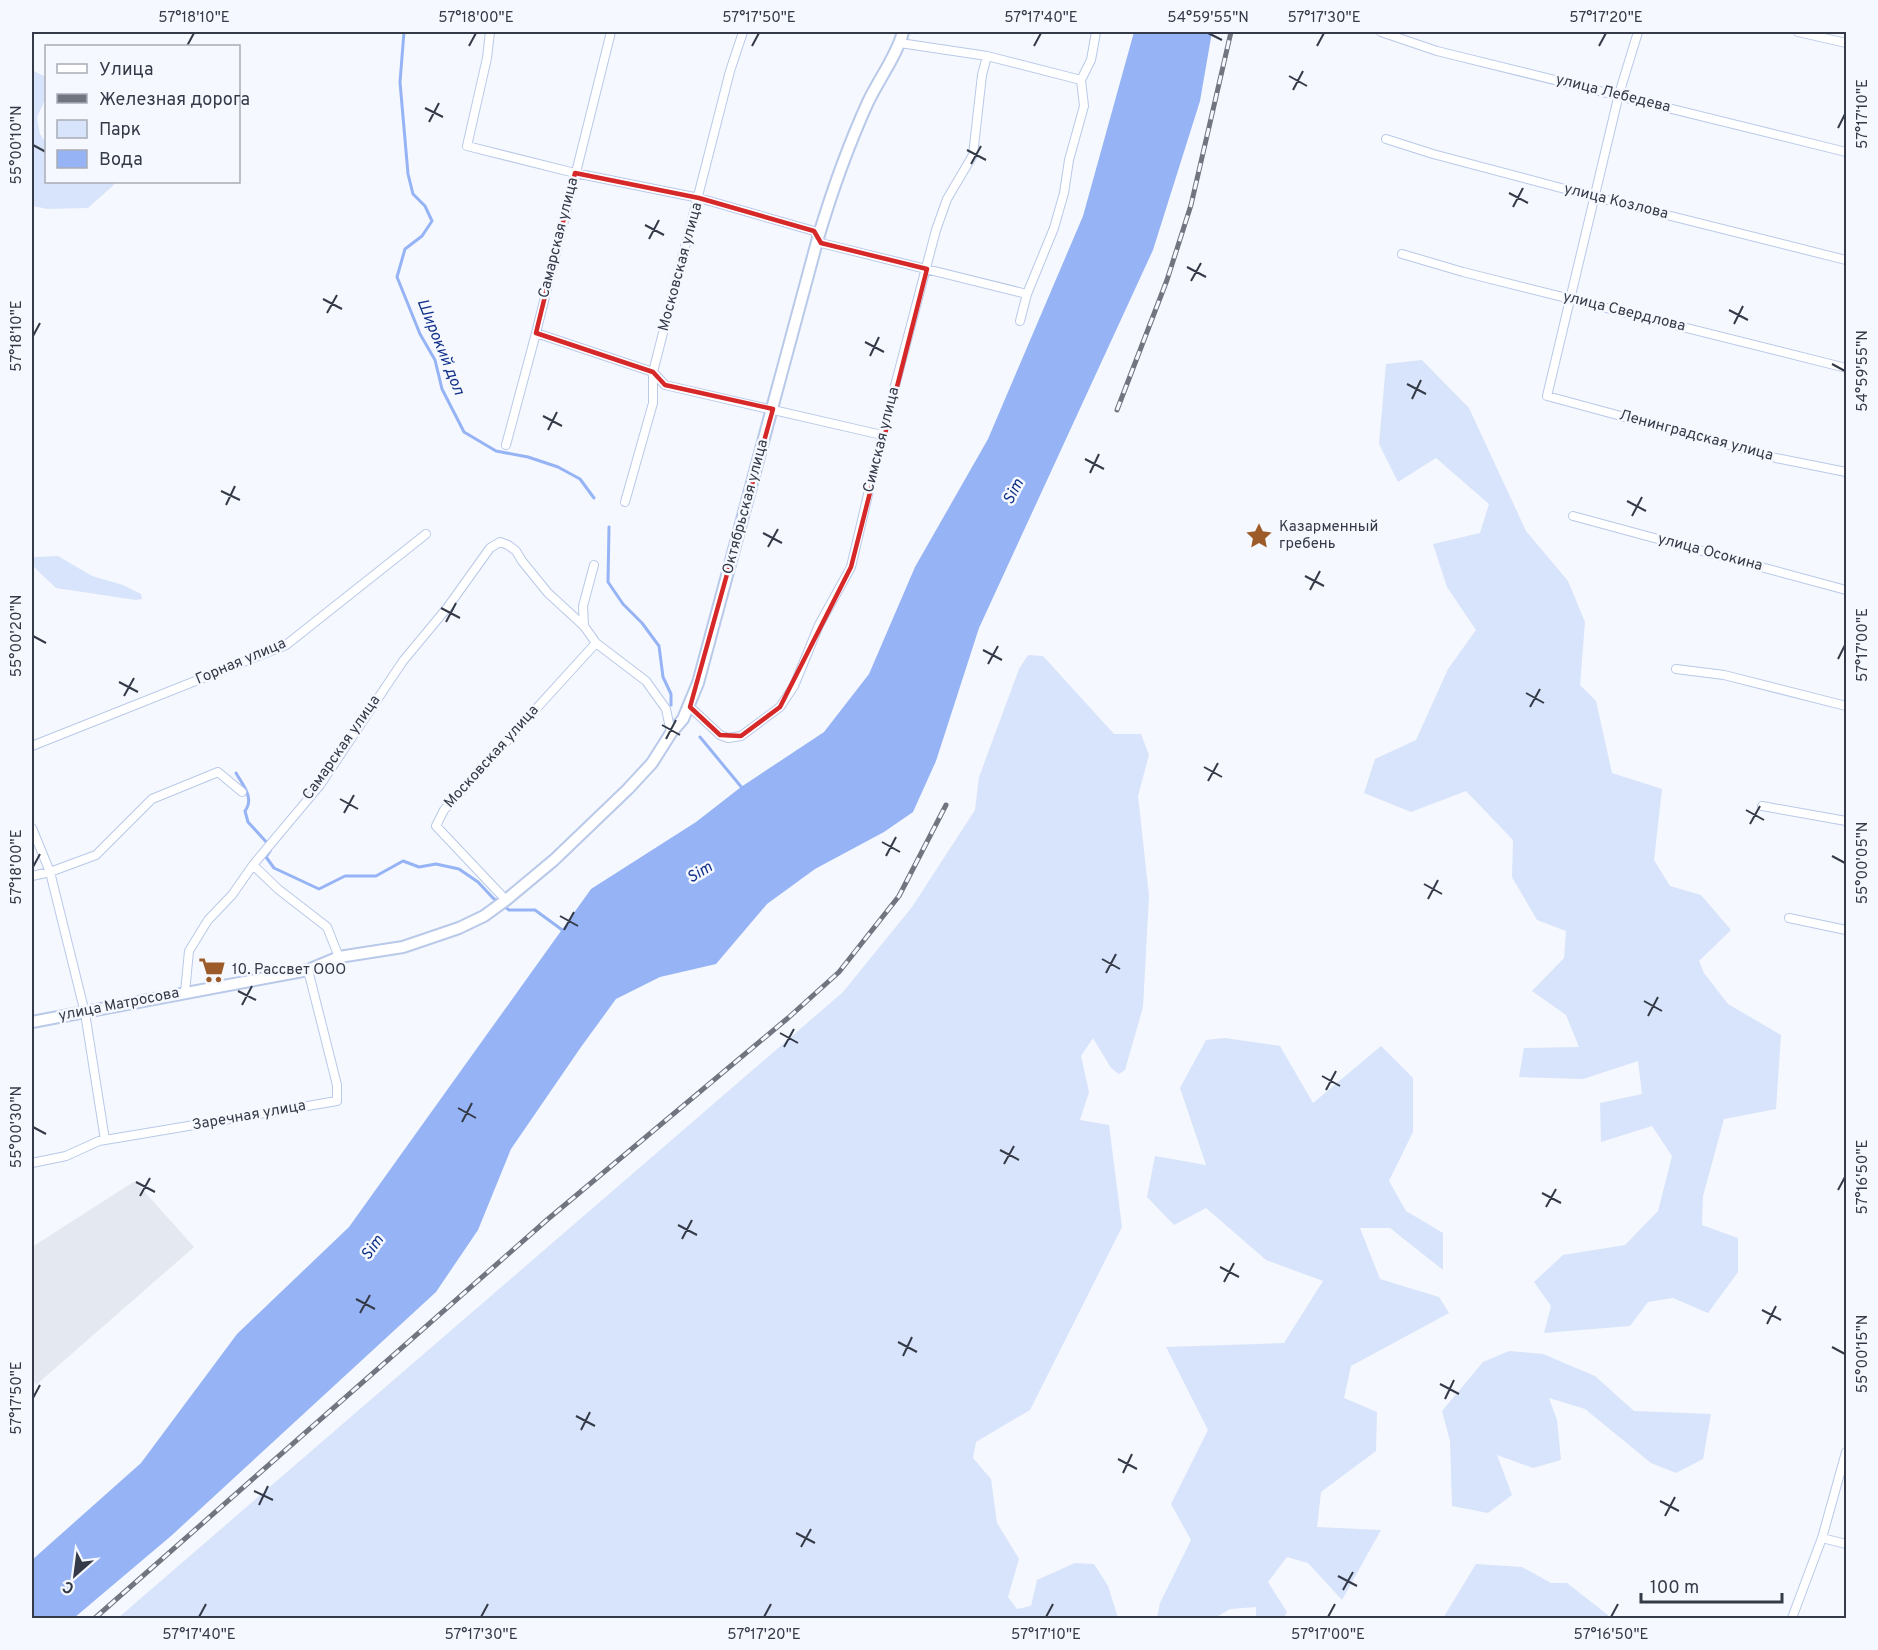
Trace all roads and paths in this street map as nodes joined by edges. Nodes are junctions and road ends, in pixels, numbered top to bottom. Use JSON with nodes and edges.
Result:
{"nodes":[{"id":1,"x":490,"y":32,"type":"edge"},
{"id":2,"x":611,"y":32,"type":"edge"},
{"id":3,"x":743,"y":32,"type":"edge"},
{"id":4,"x":903,"y":32,"type":"edge"},
{"id":5,"x":1096,"y":32,"type":"edge"},
{"id":6,"x":1381,"y":32,"type":"edge"},
{"id":7,"x":1638,"y":32,"type":"edge"},
{"id":8,"x":1798,"y":32,"type":"edge"},
{"id":9,"x":900,"y":43,"type":"junction"},
{"id":10,"x":1846,"y":43,"type":"edge"},
{"id":11,"x":987,"y":56,"type":"junction"},
{"id":12,"x":1081,"y":80,"type":"junction"},
{"id":13,"x":1619,"y":94,"type":"junction"},
{"id":14,"x":1386,"y":139,"type":"dead end"},
{"id":15,"x":1846,"y":152,"type":"edge"},
{"id":16,"x":575,"y":173,"type":"junction"},
{"id":17,"x":1595,"y":197,"type":"junction"},
{"id":18,"x":699,"y":198,"type":"junction"},
{"id":19,"x":818,"y":238,"type":"junction"},
{"id":20,"x":1402,"y":254,"type":"dead end"},
{"id":21,"x":1846,"y":260,"type":"edge"},
{"id":22,"x":927,"y":269,"type":"junction"},
{"id":23,"x":1027,"y":294,"type":"junction"},
{"id":24,"x":1570,"y":298,"type":"junction"},
{"id":25,"x":1020,"y":321,"type":"dead end"},
{"id":26,"x":536,"y":333,"type":"junction"},
{"id":27,"x":1846,"y":368,"type":"edge"},
{"id":28,"x":654,"y":372,"type":"junction"},
{"id":29,"x":773,"y":409,"type":"junction"},
{"id":30,"x":882,"y":435,"type":"junction"},
{"id":31,"x":507,"y":445,"type":"dead end"},
{"id":32,"x":1846,"y":472,"type":"edge"},
{"id":33,"x":625,"y":502,"type":"dead end"},
{"id":34,"x":1573,"y":516,"type":"dead end"},
{"id":35,"x":426,"y":534,"type":"dead end"},
{"id":36,"x":594,"y":565,"type":"dead end"},
{"id":37,"x":1846,"y":590,"type":"edge"},
{"id":38,"x":584,"y":626,"type":"junction"},
{"id":39,"x":596,"y":643,"type":"junction"},
{"id":40,"x":1676,"y":669,"type":"dead end"},
{"id":41,"x":1846,"y":706,"type":"edge"},
{"id":42,"x":690,"y":707,"type":"junction"},
{"id":43,"x":671,"y":733,"type":"junction"},
{"id":44,"x":32,"y":746,"type":"edge"},
{"id":45,"x":242,"y":792,"type":"dead end"},
{"id":46,"x":1762,"y":806,"type":"dead end"},
{"id":47,"x":1846,"y":821,"type":"edge"},
{"id":48,"x":32,"y":828,"type":"edge"},
{"id":49,"x":253,"y":865,"type":"junction"},
{"id":50,"x":50,"y":872,"type":"junction"},
{"id":51,"x":32,"y":876,"type":"edge"},
{"id":52,"x":506,"y":900,"type":"junction"},
{"id":53,"x":484,"y":916,"type":"joint"},
{"id":54,"x":1789,"y":918,"type":"dead end"},
{"id":55,"x":1846,"y":930,"type":"edge"},
{"id":56,"x":339,"y":957,"type":"junction"},
{"id":57,"x":308,"y":970,"type":"junction"},
{"id":58,"x":185,"y":992,"type":"junction"},
{"id":59,"x":85,"y":1013,"type":"junction"},
{"id":60,"x":32,"y":1022,"type":"edge"},
{"id":61,"x":105,"y":1140,"type":"junction"},
{"id":62,"x":32,"y":1163,"type":"edge"},
{"id":63,"x":1846,"y":1452,"type":"edge"},
{"id":64,"x":1822,"y":1538,"type":"junction"},
{"id":65,"x":1846,"y":1544,"type":"edge"},
{"id":66,"x":1792,"y":1618,"type":"edge"}],
"edges":[{"from":1,"to":16,"type":"street"},
{"from":2,"to":16,"type":"street","name":"Самарская улица"},
{"from":3,"to":18,"type":"street","name":"Московская улица"},
{"from":4,"to":9,"type":"main road","name":"Октябрьская улица"},
{"from":5,"to":12,"type":"street"},
{"from":6,"to":13,"type":"street","name":"улица Лебедева"},
{"from":7,"to":13,"type":"street"},
{"from":8,"to":10,"type":"street"},
{"from":9,"to":11,"type":"street"},
{"from":9,"to":19,"type":"main road","name":"Октябрьская улица"},
{"from":11,"to":12,"type":"street"},
{"from":11,"to":22,"type":"street","name":"Симская улица"},
{"from":12,"to":23,"type":"street"},
{"from":13,"to":15,"type":"street","name":"улица Лебедева"},
{"from":13,"to":17,"type":"street"},
{"from":14,"to":17,"type":"street","name":"улица Козлова"},
{"from":16,"to":18,"type":"street"},
{"from":16,"to":26,"type":"street","name":"Самарская улица"},
{"from":17,"to":21,"type":"street","name":"улица Козлова"},
{"from":17,"to":24,"type":"street"},
{"from":18,"to":19,"type":"street"},
{"from":18,"to":28,"type":"street","name":"Московская улица"},
{"from":19,"to":22,"type":"street"},
{"from":19,"to":29,"type":"main road","name":"Октябрьская улица"},
{"from":20,"to":24,"type":"street","name":"улица Свердлова"},
{"from":22,"to":23,"type":"street"},
{"from":22,"to":30,"type":"street","name":"Симская улица"},
{"from":23,"to":25,"type":"street"},
{"from":24,"to":27,"type":"street","name":"улица Свердлова"},
{"from":24,"to":32,"type":"street","name":"Ленинградская улица"},
{"from":26,"to":28,"type":"street"},
{"from":26,"to":31,"type":"street","name":"Самарская улица"},
{"from":28,"to":29,"type":"street"},
{"from":28,"to":33,"type":"street","name":"Московская улица"},
{"from":29,"to":30,"type":"street"},
{"from":29,"to":42,"type":"main road","name":"Октябрьская улица"},
{"from":30,"to":42,"type":"street","name":"Симская улица"},
{"from":34,"to":37,"type":"street","name":"улица Осокина"},
{"from":35,"to":44,"type":"street","name":"Горная улица"},
{"from":36,"to":38,"type":"street"},
{"from":38,"to":39,"type":"street"},
{"from":38,"to":49,"type":"street","name":"Самарская улица"},
{"from":39,"to":43,"type":"street"},
{"from":39,"to":52,"type":"street","name":"Московская улица"},
{"from":40,"to":41,"type":"street"},
{"from":42,"to":43,"type":"main road","name":"Октябрьская улица"},
{"from":43,"to":52,"type":"main road","name":"Октябрьская улица"},
{"from":45,"to":50,"type":"street"},
{"from":46,"to":47,"type":"street"},
{"from":48,"to":50,"type":"street"},
{"from":49,"to":56,"type":"street"},
{"from":49,"to":58,"type":"street","name":"Самарская улица"},
{"from":50,"to":51,"type":"street"},
{"from":50,"to":59,"type":"street"},
{"from":52,"to":53,"type":"main road","name":"Октябрьская улица"},
{"from":53,"to":56,"type":"main road","name":"улица Матросова"},
{"from":54,"to":55,"type":"street"},
{"from":56,"to":57,"type":"main road","name":"улица Матросова"},
{"from":57,"to":58,"type":"main road","name":"улица Матросова"},
{"from":57,"to":61,"type":"street","name":"Заречная улица"},
{"from":58,"to":59,"type":"main road","name":"улица Матросова"},
{"from":59,"to":60,"type":"main road","name":"улица Матросова"},
{"from":59,"to":61,"type":"street"},
{"from":61,"to":62,"type":"street","name":"Заречная улица"},
{"from":63,"to":64,"type":"street"},
{"from":64,"to":65,"type":"street"},
{"from":64,"to":66,"type":"street"}]}
